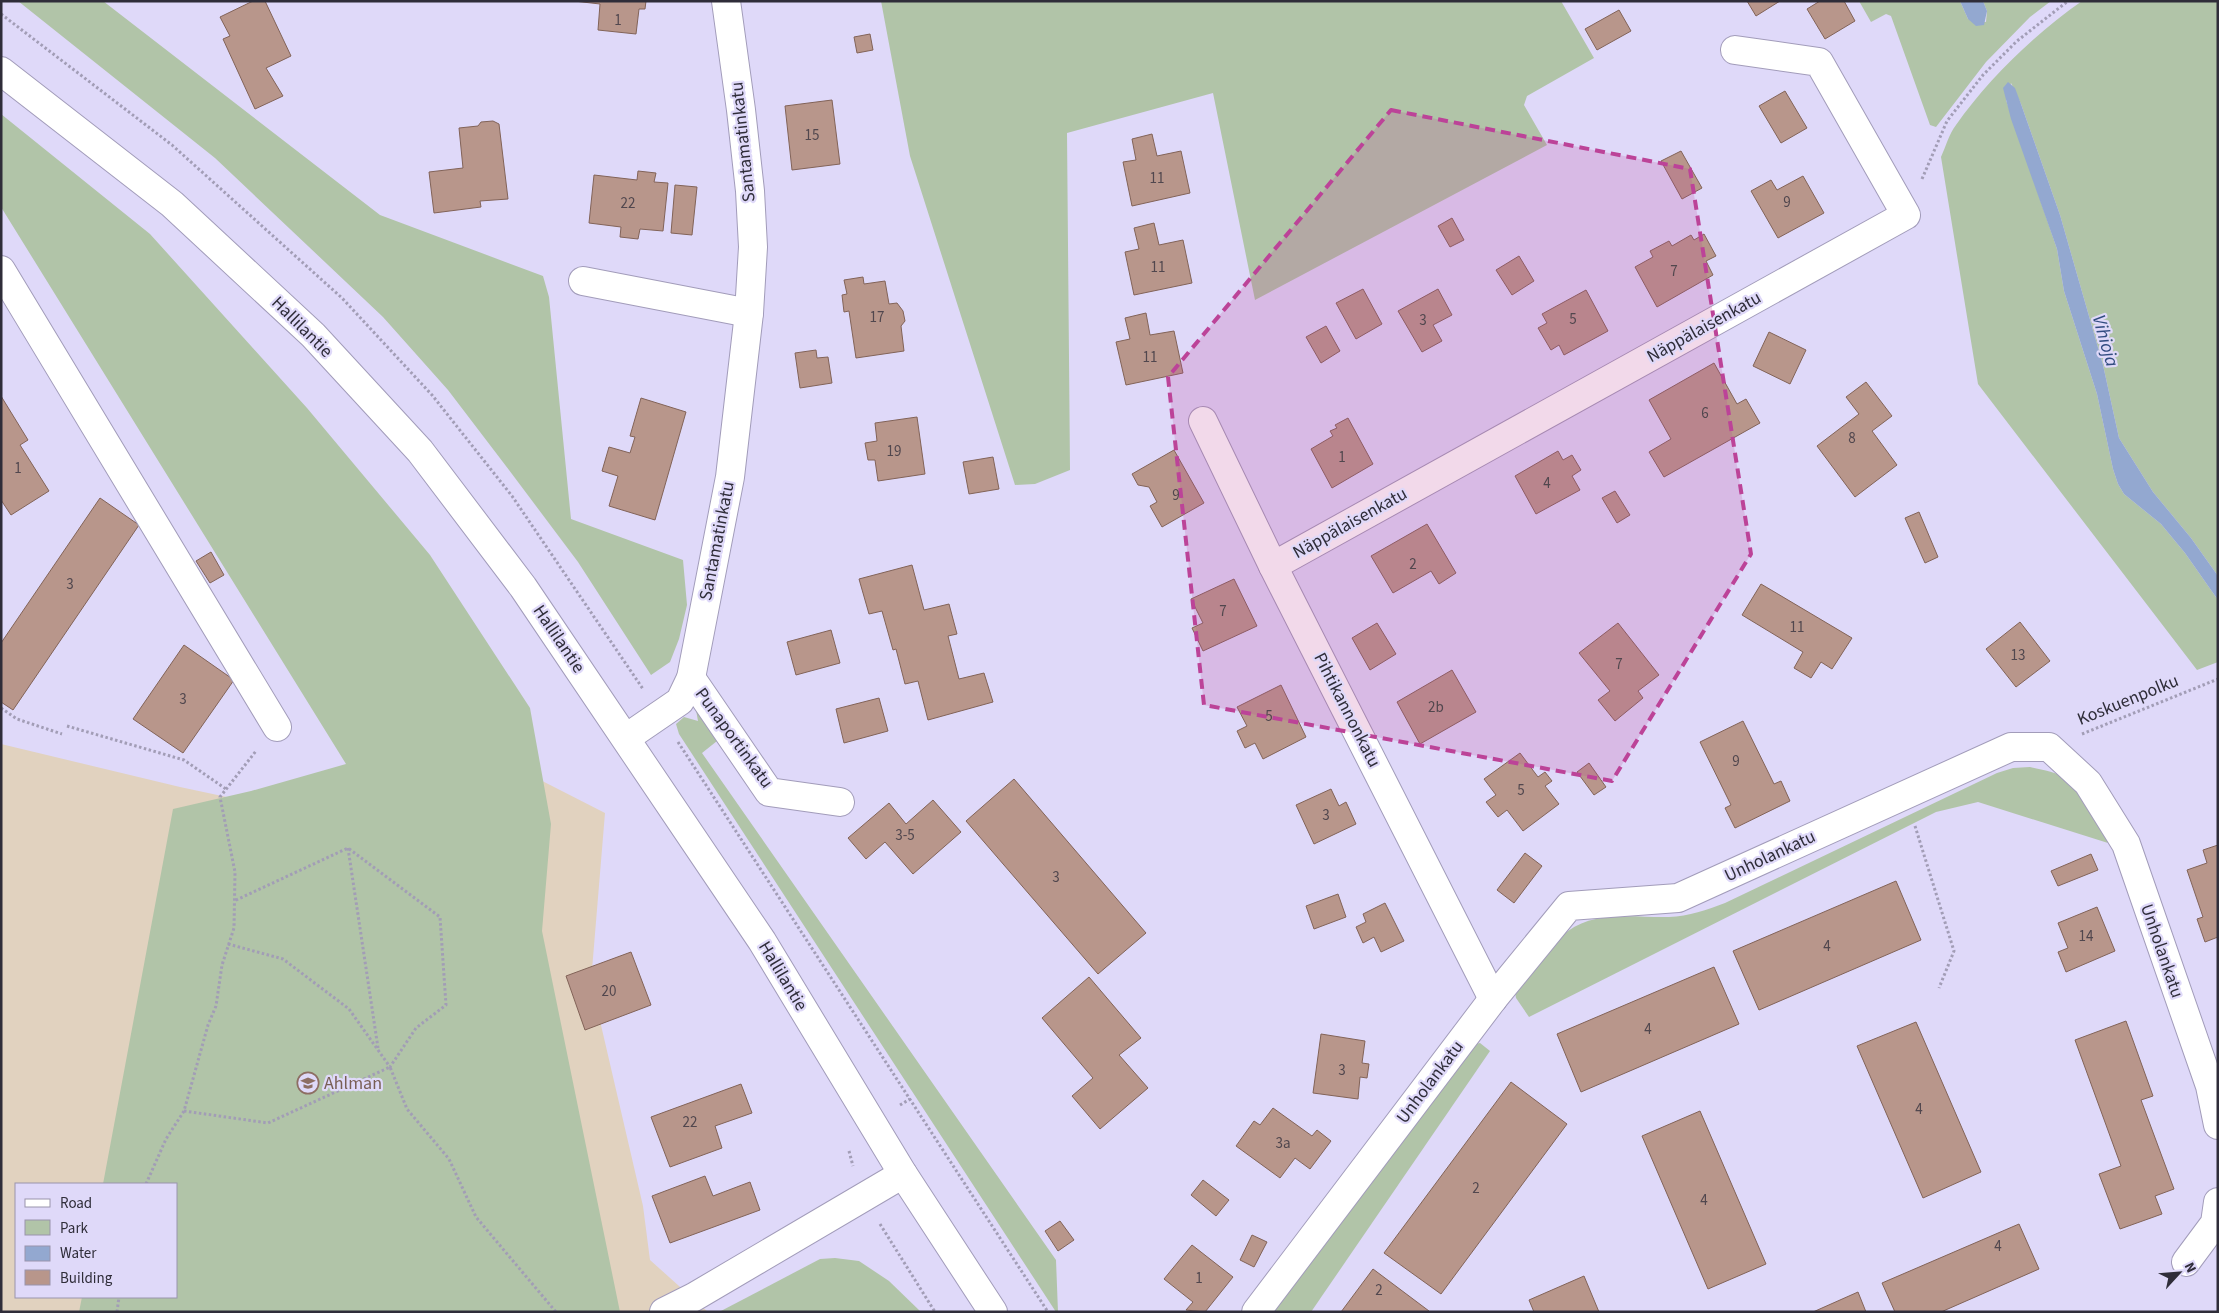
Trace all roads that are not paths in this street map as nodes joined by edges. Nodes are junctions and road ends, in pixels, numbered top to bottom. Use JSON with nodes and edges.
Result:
{"nodes":[{"id":1,"x":726,"y":1,"type":"edge"},
{"id":2,"x":1735,"y":50,"type":"dead end"},
{"id":3,"x":1,"y":71,"type":"edge"},
{"id":4,"x":1,"y":270,"type":"edge"},
{"id":5,"x":583,"y":281,"type":"dead end"},
{"id":6,"x":749,"y":313,"type":"junction"},
{"id":7,"x":1203,"y":421,"type":"dead end"},
{"id":8,"x":1273,"y":566,"type":"junction"},
{"id":9,"x":691,"y":678,"type":"junction"},
{"id":10,"x":277,"y":727,"type":"road end"},
{"id":11,"x":626,"y":738,"type":"junction"},
{"id":12,"x":840,"y":802,"type":"dead end"},
{"id":13,"x":1493,"y":999,"type":"junction"},
{"id":14,"x":2218,"y":1125,"type":"edge"},
{"id":15,"x":903,"y":1174,"type":"junction"},
{"id":16,"x":2218,"y":1202,"type":"edge"},
{"id":17,"x":2186,"y":1262,"type":"dead end"},
{"id":18,"x":664,"y":1312,"type":"edge"},
{"id":19,"x":993,"y":1312,"type":"edge"},
{"id":20,"x":1256,"y":1312,"type":"edge"}],
"edges":[{"from":1,"to":6,"type":"street","name":"Santamatinkatu"},
{"from":2,"to":8,"type":"street","name":"Näppälaisenkatu"},
{"from":3,"to":11,"type":"street","name":"Hallilantie"},
{"from":4,"to":10,"type":"street"},
{"from":5,"to":6,"type":"street"},
{"from":6,"to":9,"type":"street","name":"Santamatinkatu"},
{"from":7,"to":8,"type":"street","name":"Pihtikannonkatu"},
{"from":8,"to":13,"type":"street","name":"Pihtikannonkatu"},
{"from":9,"to":11,"type":"street","name":"Santamatinkatu"},
{"from":9,"to":12,"type":"street","name":"Punaportinkatu"},
{"from":11,"to":15,"type":"street","name":"Hallilantie"},
{"from":13,"to":14,"type":"street","name":"Unholankatu"},
{"from":13,"to":20,"type":"street","name":"Unholankatu"},
{"from":15,"to":18,"type":"street"},
{"from":15,"to":19,"type":"street","name":"Hallilantie"},
{"from":16,"to":17,"type":"street"}]}
